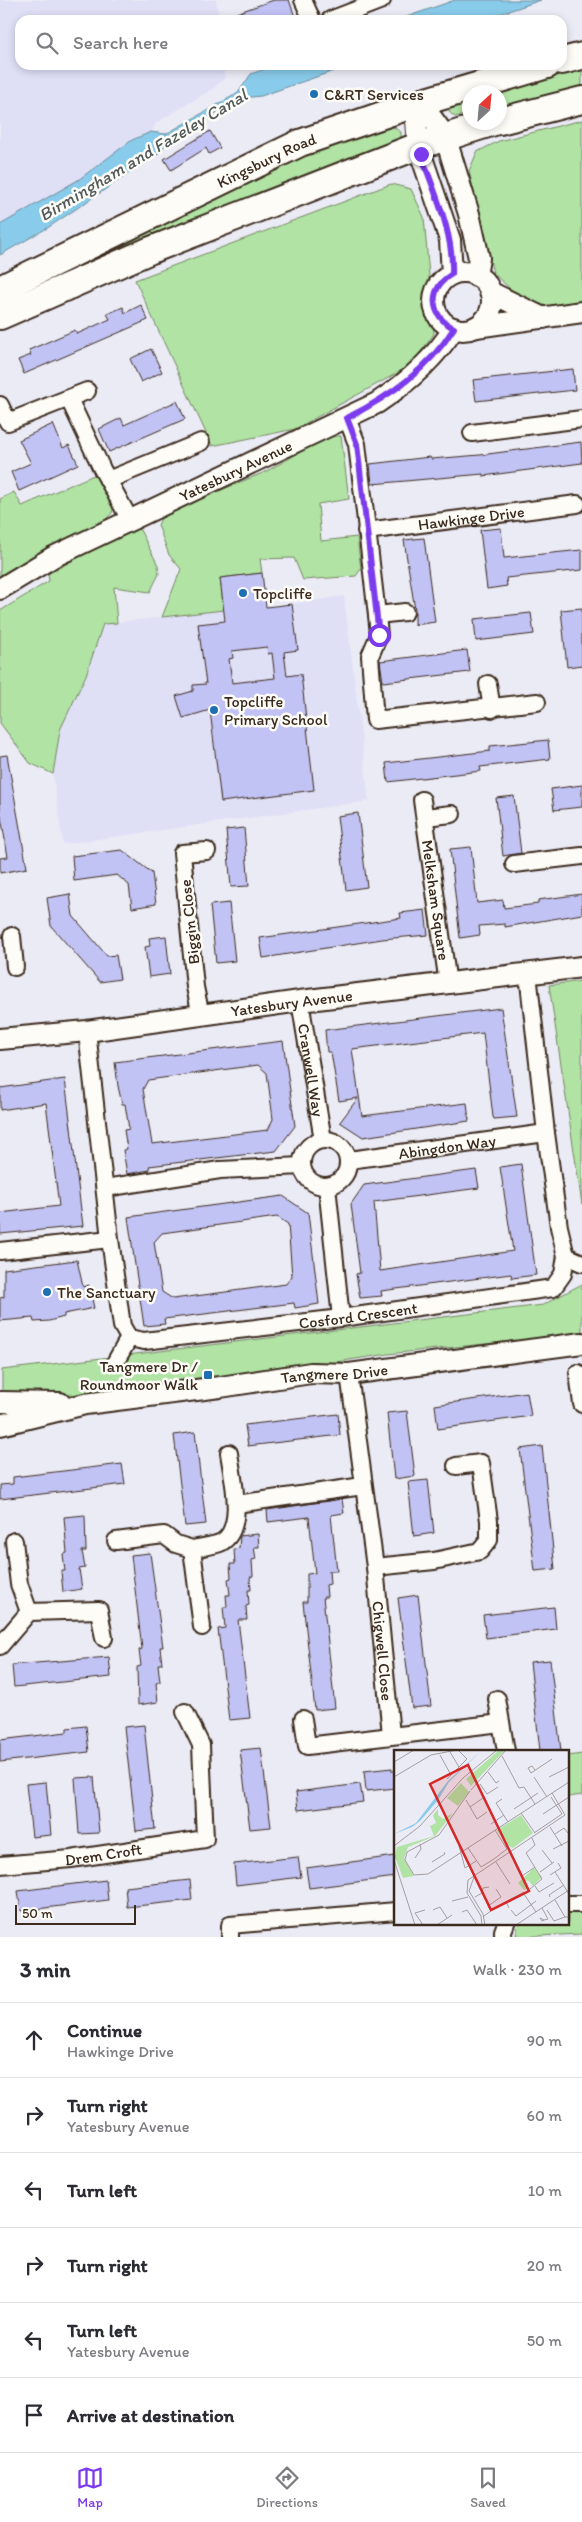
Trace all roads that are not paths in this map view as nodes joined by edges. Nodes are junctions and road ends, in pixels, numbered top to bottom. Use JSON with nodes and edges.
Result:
{"nodes":[{"id":1,"x":303,"y":0,"type":"edge"},
{"id":2,"x":382,"y":0,"type":"edge"},
{"id":3,"x":310,"y":15,"type":"edge"},
{"id":4,"x":343,"y":15,"type":"edge"},
{"id":5,"x":582,"y":56,"type":"edge"},
{"id":6,"x":567,"y":60,"type":"edge"},
{"id":7,"x":530,"y":70,"type":"edge"},
{"id":8,"x":452,"y":93,"type":"junction"},
{"id":9,"x":582,"y":100,"type":"edge"},
{"id":10,"x":416,"y":107,"type":"junction"},
{"id":11,"x":507,"y":119,"type":"edge"},
{"id":12,"x":465,"y":130,"type":"edge"},
{"id":13,"x":451,"y":134,"type":"junction"},
{"id":14,"x":418,"y":146,"type":"junction"},
{"id":15,"x":452,"y":274,"type":"junction"},
{"id":16,"x":476,"y":276,"type":"junction"},
{"id":17,"x":0,"y":289,"type":"edge"},
{"id":18,"x":490,"y":292,"type":"junction"},
{"id":19,"x":582,"y":312,"type":"edge"},
{"id":20,"x":0,"y":316,"type":"edge"},
{"id":21,"x":543,"y":318,"type":"junction"},
{"id":22,"x":476,"y":327,"type":"junction"},
{"id":23,"x":454,"y":328,"type":"junction"},
{"id":24,"x":87,"y":391,"type":"dead end"},
{"id":25,"x":69,"y":399,"type":"junction"},
{"id":26,"x":0,"y":406,"type":"edge"},
{"id":27,"x":347,"y":418,"type":"junction"},
{"id":28,"x":582,"y":419,"type":"edge"},
{"id":29,"x":472,"y":433,"type":"dead end"},
{"id":30,"x":201,"y":442,"type":"dead end"},
{"id":31,"x":108,"y":480,"type":"junction"},
{"id":32,"x":577,"y":504,"type":"dead end"},
{"id":33,"x":130,"y":520,"type":"junction"},
{"id":34,"x":366,"y":531,"type":"junction"},
{"id":35,"x":0,"y":589,"type":"edge"},
{"id":36,"x":405,"y":612,"type":"dead end"},
{"id":37,"x":377,"y":615,"type":"junction"},
{"id":38,"x":488,"y":684,"type":"dead end"},
{"id":39,"x":537,"y":702,"type":"dead end"},
{"id":40,"x":492,"y":709,"type":"junction"},
{"id":41,"x":422,"y":800,"type":"dead end"},
{"id":42,"x":452,"y":814,"type":"dead end"},
{"id":43,"x":425,"y":817,"type":"junction"},
{"id":44,"x":207,"y":851,"type":"dead end"},
{"id":45,"x":582,"y":856,"type":"edge"},
{"id":46,"x":514,"y":864,"type":"dead end"},
{"id":47,"x":582,"y":967,"type":"edge"},
{"id":48,"x":528,"y":974,"type":"junction"},
{"id":49,"x":448,"y":984,"type":"junction"},
{"id":50,"x":300,"y":1001,"type":"junction"},
{"id":51,"x":201,"y":1016,"type":"junction"},
{"id":52,"x":87,"y":1031,"type":"junction"},
{"id":53,"x":0,"y":1038,"type":"edge"},
{"id":54,"x":546,"y":1133,"type":"junction"},
{"id":55,"x":323,"y":1140,"type":"junction"},
{"id":56,"x":349,"y":1160,"type":"junction"},
{"id":57,"x":302,"y":1166,"type":"junction"},
{"id":58,"x":327,"y":1186,"type":"junction"},
{"id":59,"x":106,"y":1188,"type":"junction"},
{"id":60,"x":110,"y":1239,"type":"junction"},
{"id":61,"x":0,"y":1251,"type":"edge"},
{"id":62,"x":566,"y":1256,"type":"junction"},
{"id":63,"x":582,"y":1263,"type":"edge"},
{"id":64,"x":341,"y":1318,"type":"junction"},
{"id":65,"x":129,"y":1338,"type":"junction"},
{"id":66,"x":582,"y":1343,"type":"edge"},
{"id":67,"x":116,"y":1361,"type":"dead end"},
{"id":68,"x":578,"y":1373,"type":"dead end"},
{"id":69,"x":349,"y":1374,"type":"junction"},
{"id":70,"x":581,"y":1395,"type":"edge"},
{"id":71,"x":0,"y":1402,"type":"edge"},
{"id":72,"x":85,"y":1404,"type":"junction"},
{"id":73,"x":0,"y":1424,"type":"edge"},
{"id":74,"x":229,"y":1453,"type":"dead end"},
{"id":75,"x":456,"y":1466,"type":"dead end"},
{"id":76,"x":364,"y":1486,"type":"junction"},
{"id":77,"x":236,"y":1504,"type":"junction"},
{"id":78,"x":14,"y":1541,"type":"dead end"},
{"id":79,"x":116,"y":1541,"type":"dead end"},
{"id":80,"x":192,"y":1549,"type":"junction"},
{"id":81,"x":375,"y":1567,"type":"junction"},
{"id":82,"x":28,"y":1612,"type":"junction"},
{"id":83,"x":202,"y":1627,"type":"dead end"},
{"id":84,"x":104,"y":1638,"type":"dead end"},
{"id":85,"x":0,"y":1646,"type":"edge"},
{"id":86,"x":497,"y":1699,"type":"dead end"},
{"id":87,"x":185,"y":1712,"type":"dead end"},
{"id":88,"x":303,"y":1719,"type":"dead end"},
{"id":89,"x":501,"y":1723,"type":"junction"},
{"id":90,"x":391,"y":1735,"type":"junction"},
{"id":91,"x":506,"y":1750,"type":"edge"},
{"id":92,"x":0,"y":1865,"type":"edge"},
{"id":93,"x":394,"y":1911,"type":"edge"},
{"id":94,"x":506,"y":1924,"type":"edge"},
{"id":95,"x":230,"y":1937,"type":"edge"},
{"id":96,"x":503,"y":1937,"type":"edge"}],
"edges":[{"from":1,"to":3,"type":"street"},
{"from":2,"to":4,"type":"street"},
{"from":5,"to":6,"type":"highway"},
{"from":7,"to":8,"type":"highway","name":"Kingsbury Road"},
{"from":8,"to":10,"type":"highway","name":"Kingsbury Road"},
{"from":8,"to":13,"type":"highway"},
{"from":9,"to":11,"type":"highway"},
{"from":10,"to":13,"type":"street"},
{"from":10,"to":14,"type":"street"},
{"from":10,"to":17,"type":"highway","name":"Kingsbury Road"},
{"from":12,"to":13,"type":"highway"},
{"from":13,"to":14,"type":"highway"},
{"from":13,"to":16,"type":"street"},
{"from":14,"to":15,"type":"street"},
{"from":14,"to":20,"type":"highway"},
{"from":15,"to":16,"type":"street"},
{"from":15,"to":23,"type":"street"},
{"from":16,"to":18,"type":"street"},
{"from":18,"to":21,"type":"street"},
{"from":18,"to":22,"type":"street"},
{"from":19,"to":21,"type":"street"},
{"from":21,"to":22,"type":"street"},
{"from":22,"to":23,"type":"street"},
{"from":23,"to":27,"type":"street","name":"Yatesbury Avenue"},
{"from":24,"to":25,"type":"street"},
{"from":25,"to":26,"type":"street"},
{"from":25,"to":31,"type":"street"},
{"from":27,"to":33,"type":"street","name":"Yatesbury Avenue"},
{"from":27,"to":34,"type":"street"},
{"from":28,"to":29,"type":"street"},
{"from":30,"to":31,"type":"street"},
{"from":31,"to":33,"type":"street"},
{"from":32,"to":34,"type":"street","name":"Hawkinge Drive"},
{"from":33,"to":35,"type":"street","name":"Yatesbury Avenue"},
{"from":34,"to":37,"type":"street"},
{"from":36,"to":37,"type":"street"},
{"from":37,"to":40,"type":"street"},
{"from":38,"to":40,"type":"street"},
{"from":39,"to":40,"type":"street"},
{"from":41,"to":43,"type":"street","name":"Melksham Square"},
{"from":42,"to":43,"type":"street","name":"Melksham Square"},
{"from":43,"to":49,"type":"street","name":"Melksham Square"},
{"from":44,"to":51,"type":"street","name":"Biggin Close"},
{"from":45,"to":46,"type":"street"},
{"from":47,"to":48,"type":"street","name":"Yatesbury Avenue"},
{"from":48,"to":49,"type":"street","name":"Yatesbury Avenue"},
{"from":48,"to":54,"type":"street","name":"Cosford Crescent"},
{"from":49,"to":50,"type":"street","name":"Yatesbury Avenue"},
{"from":50,"to":51,"type":"street","name":"Yatesbury Avenue"},
{"from":50,"to":55,"type":"street","name":"Cranwell Way"},
{"from":51,"to":52,"type":"street","name":"Yatesbury Avenue"},
{"from":52,"to":53,"type":"street","name":"Yatesbury Avenue"},
{"from":52,"to":59,"type":"street"},
{"from":54,"to":56,"type":"street","name":"Abingdon Way"},
{"from":54,"to":62,"type":"street","name":"Cosford Crescent"},
{"from":55,"to":56,"type":"street"},
{"from":55,"to":57,"type":"street"},
{"from":56,"to":58,"type":"street"},
{"from":57,"to":58,"type":"street"},
{"from":57,"to":59,"type":"street"},
{"from":58,"to":64,"type":"street"},
{"from":59,"to":60,"type":"street"},
{"from":60,"to":61,"type":"street"},
{"from":60,"to":65,"type":"street"},
{"from":62,"to":63,"type":"street"},
{"from":62,"to":64,"type":"street","name":"Cosford Crescent"},
{"from":64,"to":65,"type":"street","name":"Cosford Crescent"},
{"from":65,"to":67,"type":"street"},
{"from":66,"to":69,"type":"street","name":"Tangmere Drive"},
{"from":68,"to":70,"type":"street"},
{"from":69,"to":72,"type":"street","name":"Tangmere Drive"},
{"from":69,"to":76,"type":"street","name":"Chigwell Close"},
{"from":71,"to":72,"type":"street","name":"Tangmere Drive"},
{"from":72,"to":73,"type":"street","name":"Tangmere Drive"},
{"from":74,"to":77,"type":"street"},
{"from":75,"to":81,"type":"street"},
{"from":76,"to":77,"type":"street"},
{"from":76,"to":81,"type":"street","name":"Chigwell Close"},
{"from":77,"to":80,"type":"street"},
{"from":78,"to":82,"type":"street"},
{"from":79,"to":80,"type":"street"},
{"from":80,"to":83,"type":"street"},
{"from":81,"to":90,"type":"street","name":"Chigwell Close"},
{"from":82,"to":84,"type":"street"},
{"from":82,"to":85,"type":"street"},
{"from":86,"to":89,"type":"street"},
{"from":87,"to":92,"type":"street","name":"Drem Croft"},
{"from":88,"to":90,"type":"street"},
{"from":89,"to":90,"type":"street"},
{"from":89,"to":91,"type":"street"},
{"from":93,"to":95,"type":"street"},
{"from":94,"to":96,"type":"street"}]}
